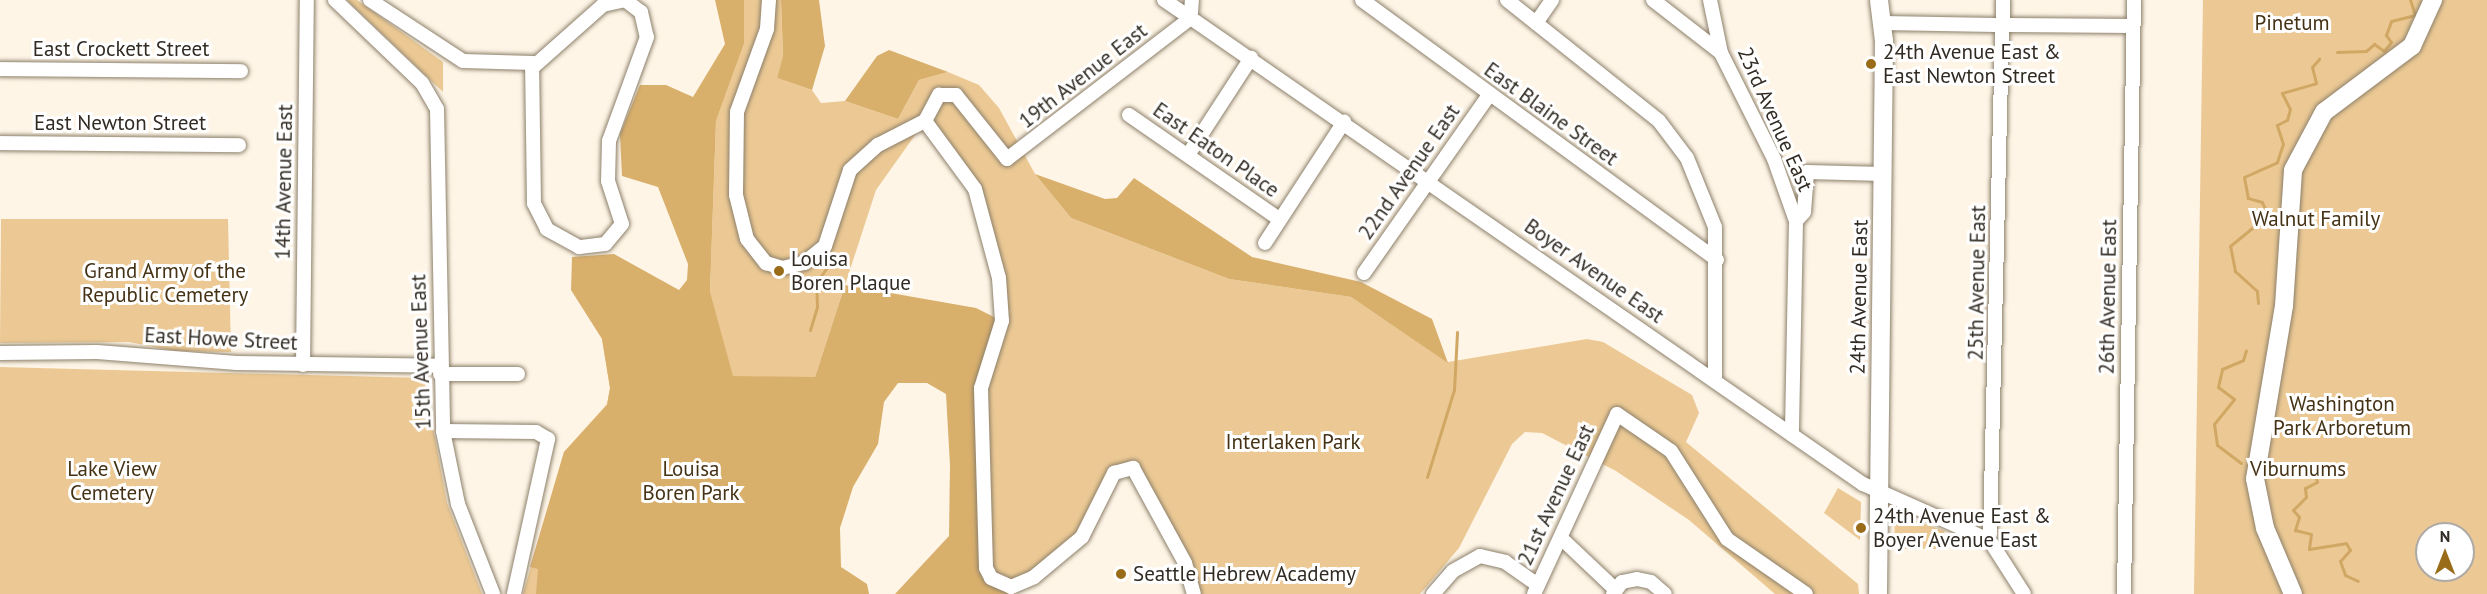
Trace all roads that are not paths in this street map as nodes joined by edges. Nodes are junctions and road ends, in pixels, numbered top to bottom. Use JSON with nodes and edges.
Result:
{"nodes":[{"id":1,"x":307,"y":0,"type":"edge"},
{"id":2,"x":335,"y":0,"type":"edge"},
{"id":3,"x":370,"y":0,"type":"edge"},
{"id":4,"x":769,"y":0,"type":"edge"},
{"id":5,"x":1164,"y":0,"type":"edge"},
{"id":6,"x":1362,"y":0,"type":"edge"},
{"id":7,"x":1507,"y":0,"type":"edge"},
{"id":8,"x":1552,"y":0,"type":"edge"},
{"id":9,"x":1653,"y":0,"type":"edge"},
{"id":10,"x":1710,"y":0,"type":"edge"},
{"id":11,"x":1879,"y":0,"type":"edge"},
{"id":12,"x":2003,"y":0,"type":"edge"},
{"id":13,"x":2134,"y":0,"type":"edge"},
{"id":14,"x":2433,"y":0,"type":"edge"},
{"id":15,"x":1190,"y":14,"type":"edge"},
{"id":16,"x":1536,"y":23,"type":"junction"},
{"id":17,"x":1883,"y":23,"type":"junction"},
{"id":18,"x":2002,"y":25,"type":"junction"},
{"id":19,"x":2133,"y":26,"type":"junction"},
{"id":20,"x":1721,"y":53,"type":"junction"},
{"id":21,"x":1251,"y":58,"type":"junction"},
{"id":22,"x":533,"y":63,"type":"junction"},
{"id":23,"x":0,"y":69,"type":"edge"},
{"id":24,"x":241,"y":71,"type":"dead end"},
{"id":25,"x":1489,"y":95,"type":"junction"},
{"id":26,"x":1130,"y":115,"type":"dead end"},
{"id":27,"x":925,"y":121,"type":"junction"},
{"id":28,"x":1344,"y":122,"type":"junction"},
{"id":29,"x":0,"y":143,"type":"edge"},
{"id":30,"x":239,"y":145,"type":"dead end"},
{"id":31,"x":1188,"y":155,"type":"junction"},
{"id":32,"x":1883,"y":174,"type":"junction"},
{"id":33,"x":1428,"y":180,"type":"junction"},
{"id":34,"x":1280,"y":219,"type":"junction"},
{"id":35,"x":1796,"y":221,"type":"junction"},
{"id":36,"x":1265,"y":243,"type":"dead end"},
{"id":37,"x":1717,"y":260,"type":"junction"},
{"id":38,"x":1364,"y":273,"type":"dead end"},
{"id":39,"x":0,"y":353,"type":"edge"},
{"id":40,"x":303,"y":365,"type":"junction"},
{"id":41,"x":440,"y":370,"type":"junction"},
{"id":42,"x":518,"y":374,"type":"dead end"},
{"id":43,"x":1715,"y":381,"type":"junction"},
{"id":44,"x":443,"y":431,"type":"junction"},
{"id":45,"x":1792,"y":435,"type":"junction"},
{"id":46,"x":1879,"y":495,"type":"junction"},
{"id":47,"x":1561,"y":538,"type":"junction"},
{"id":48,"x":1988,"y":538,"type":"junction"},
{"id":49,"x":1536,"y":590,"type":"edge"},
{"id":50,"x":1614,"y":591,"type":"edge"},
{"id":51,"x":494,"y":594,"type":"edge"},
{"id":52,"x":514,"y":594,"type":"edge"},
{"id":53,"x":1194,"y":594,"type":"edge"},
{"id":54,"x":1433,"y":594,"type":"edge"},
{"id":55,"x":1665,"y":594,"type":"edge"},
{"id":56,"x":1806,"y":594,"type":"edge"},
{"id":57,"x":1878,"y":594,"type":"edge"},
{"id":58,"x":2024,"y":594,"type":"edge"},
{"id":59,"x":2124,"y":594,"type":"edge"},
{"id":60,"x":2293,"y":594,"type":"edge"}],
"edges":[{"from":1,"to":40,"type":"street","name":"14th Avenue East"},
{"from":2,"to":41,"type":"street","name":"15th Avenue East"},
{"from":3,"to":22,"type":"street"},
{"from":4,"to":27,"type":"street"},
{"from":5,"to":15,"type":"street","name":"Boyer Avenue East"},
{"from":6,"to":25,"type":"street","name":"East Blaine Street"},
{"from":7,"to":16,"type":"street"},
{"from":8,"to":16,"type":"street"},
{"from":9,"to":20,"type":"street"},
{"from":10,"to":20,"type":"street","name":"23rd Avenue East"},
{"from":11,"to":17,"type":"main road","name":"24th Avenue East"},
{"from":12,"to":18,"type":"street","name":"25th Avenue East"},
{"from":13,"to":19,"type":"street","name":"26th Avenue East"},
{"from":14,"to":60,"type":"main road"},
{"from":15,"to":21,"type":"street","name":"Boyer Avenue East"},
{"from":15,"to":27,"type":"street","name":"19th Avenue East"},
{"from":16,"to":37,"type":"street"},
{"from":17,"to":18,"type":"street"},
{"from":17,"to":32,"type":"main road","name":"24th Avenue East"},
{"from":18,"to":19,"type":"street"},
{"from":18,"to":48,"type":"street","name":"25th Avenue East"},
{"from":19,"to":59,"type":"street","name":"26th Avenue East"},
{"from":20,"to":35,"type":"street","name":"23rd Avenue East"},
{"from":21,"to":28,"type":"street","name":"Boyer Avenue East"},
{"from":21,"to":31,"type":"street"},
{"from":22,"to":22,"type":"street"},
{"from":23,"to":24,"type":"street","name":"East Crockett Street"},
{"from":25,"to":33,"type":"street","name":"22nd Avenue East"},
{"from":25,"to":37,"type":"street","name":"East Blaine Street"},
{"from":26,"to":31,"type":"street","name":"East Eaton Place"},
{"from":27,"to":53,"type":"street"},
{"from":28,"to":33,"type":"street","name":"Boyer Avenue East"},
{"from":28,"to":34,"type":"street"},
{"from":29,"to":30,"type":"street","name":"East Newton Street"},
{"from":31,"to":34,"type":"street","name":"East Eaton Place"},
{"from":32,"to":35,"type":"street"},
{"from":32,"to":46,"type":"main road","name":"24th Avenue East"},
{"from":33,"to":38,"type":"street","name":"22nd Avenue East"},
{"from":33,"to":43,"type":"street","name":"Boyer Avenue East"},
{"from":34,"to":36,"type":"street"},
{"from":35,"to":45,"type":"street","name":"23rd Avenue East"},
{"from":37,"to":43,"type":"street"},
{"from":39,"to":40,"type":"street","name":"East Howe Street"},
{"from":40,"to":41,"type":"street","name":"East Howe Street"},
{"from":41,"to":42,"type":"street","name":"East Howe Street"},
{"from":41,"to":44,"type":"street","name":"15th Avenue East"},
{"from":43,"to":45,"type":"street","name":"Boyer Avenue East"},
{"from":44,"to":51,"type":"street","name":"15th Avenue East"},
{"from":44,"to":52,"type":"street"},
{"from":45,"to":46,"type":"street","name":"Boyer Avenue East"},
{"from":46,"to":48,"type":"street","name":"Boyer Avenue East"},
{"from":46,"to":57,"type":"main road","name":"24th Avenue East"},
{"from":47,"to":49,"type":"street","name":"21st Avenue East"},
{"from":47,"to":50,"type":"street"},
{"from":47,"to":56,"type":"street","name":"21st Avenue East"},
{"from":48,"to":58,"type":"street"},
{"from":49,"to":54,"type":"street"},
{"from":50,"to":55,"type":"street"}]}
